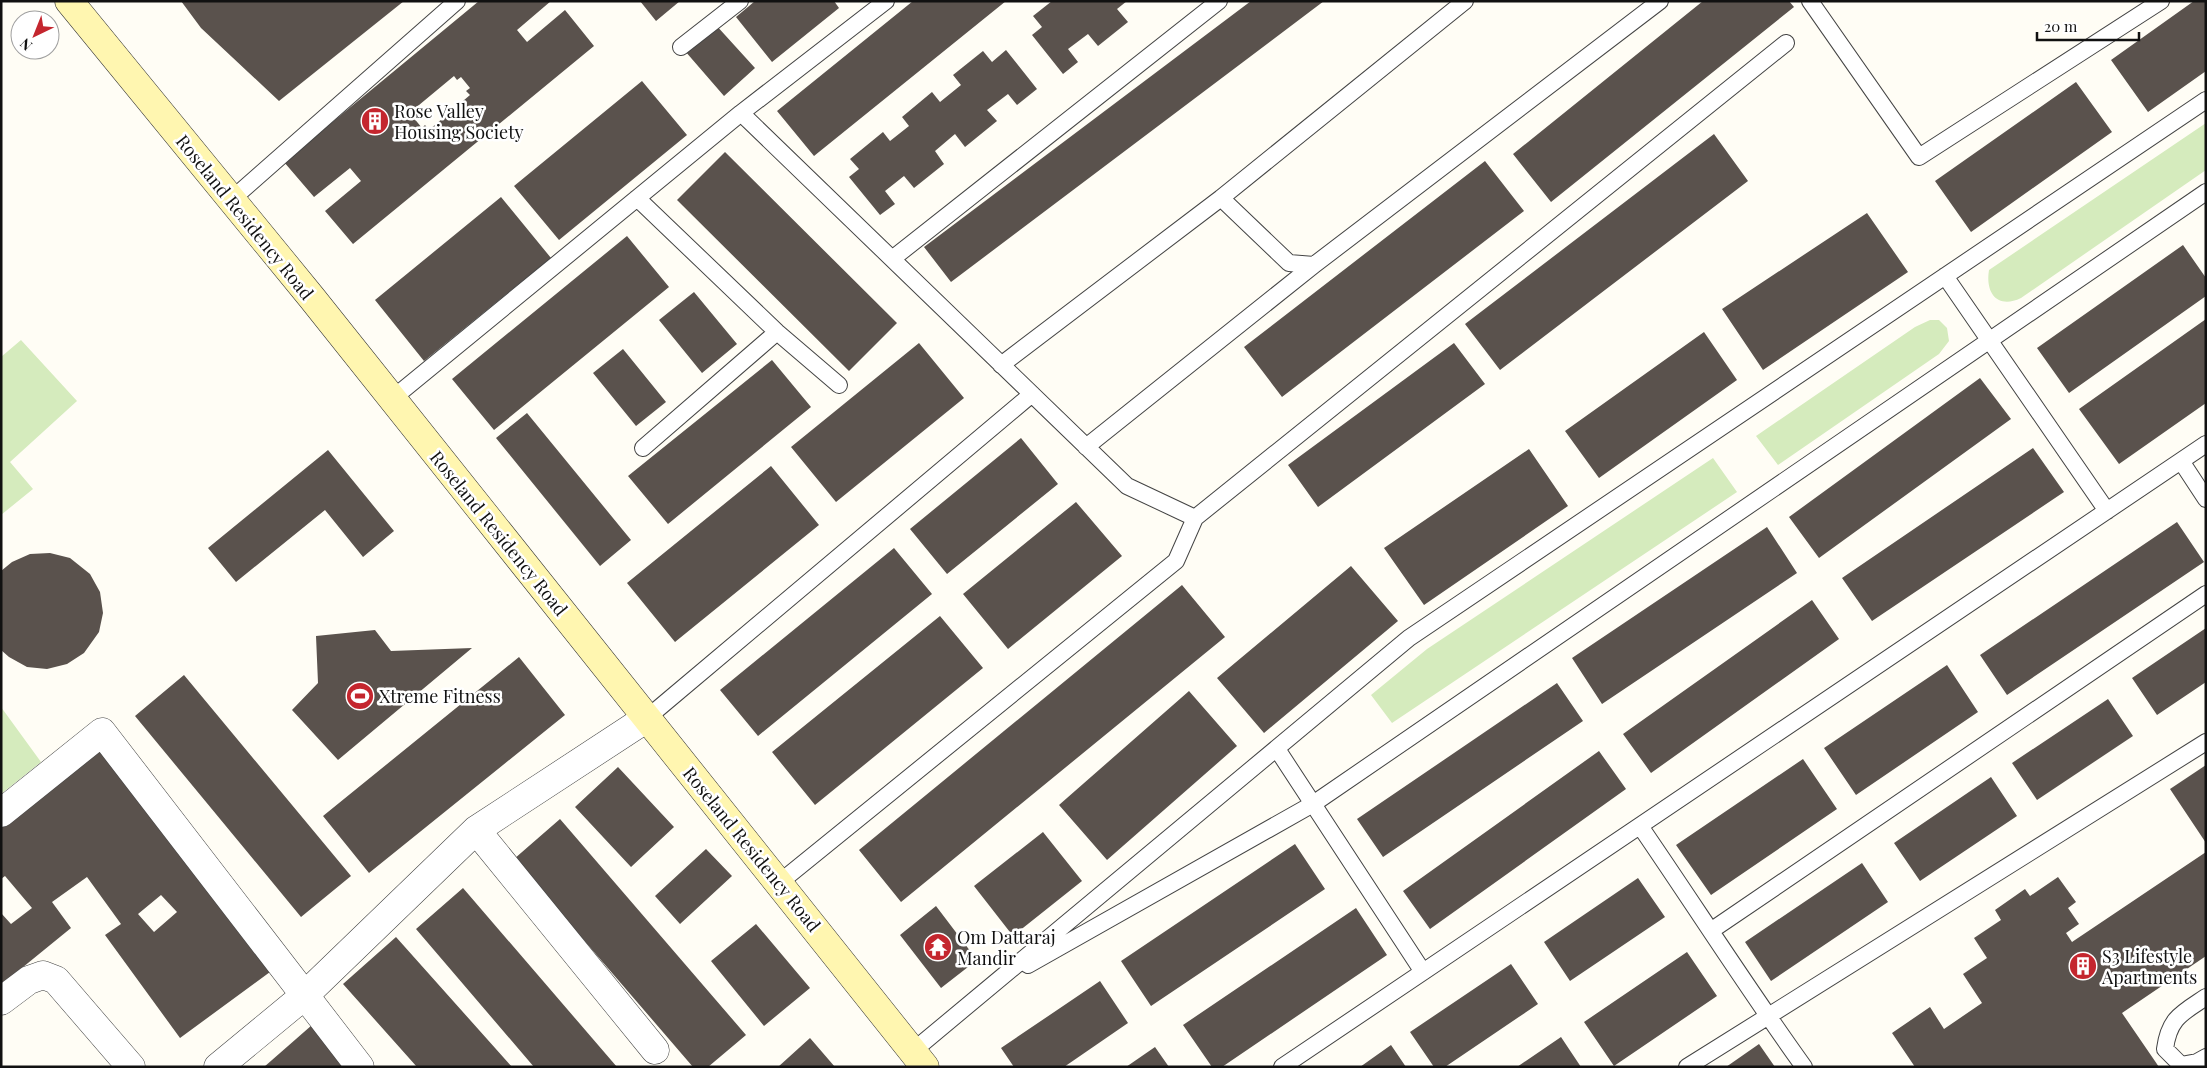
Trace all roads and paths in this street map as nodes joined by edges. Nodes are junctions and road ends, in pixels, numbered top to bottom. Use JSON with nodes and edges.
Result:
{"nodes":[{"id":1,"x":69,"y":1,"type":"edge"},
{"id":2,"x":457,"y":1,"type":"edge"},
{"id":3,"x":740,"y":1,"type":"edge"},
{"id":4,"x":886,"y":1,"type":"edge"},
{"id":5,"x":1219,"y":1,"type":"edge"},
{"id":6,"x":1465,"y":1,"type":"edge"},
{"id":7,"x":1660,"y":1,"type":"edge"},
{"id":8,"x":2161,"y":1,"type":"edge"},
{"id":9,"x":1818,"y":4,"type":"edge"},
{"id":10,"x":1786,"y":44,"type":"dead end"},
{"id":11,"x":681,"y":48,"type":"dead end"},
{"id":12,"x":2206,"y":100,"type":"edge"},
{"id":13,"x":741,"y":114,"type":"junction"},
{"id":14,"x":2206,"y":192,"type":"edge"},
{"id":15,"x":637,"y":198,"type":"junction"},
{"id":16,"x":1220,"y":198,"type":"junction"},
{"id":17,"x":231,"y":200,"type":"junction"},
{"id":18,"x":892,"y":259,"type":"junction"},
{"id":19,"x":1314,"y":265,"type":"junction"},
{"id":20,"x":1945,"y":276,"type":"junction"},
{"id":21,"x":777,"y":332,"type":"junction"},
{"id":22,"x":1989,"y":340,"type":"junction"},
{"id":23,"x":1001,"y":365,"type":"junction"},
{"id":24,"x":839,"y":386,"type":"dead end"},
{"id":25,"x":1032,"y":394,"type":"junction"},
{"id":26,"x":392,"y":398,"type":"junction"},
{"id":27,"x":2206,"y":444,"type":"edge"},
{"id":28,"x":1086,"y":447,"type":"junction"},
{"id":29,"x":643,"y":448,"type":"dead end"},
{"id":30,"x":2181,"y":461,"type":"junction"},
{"id":31,"x":2206,"y":499,"type":"edge"},
{"id":32,"x":2107,"y":511,"type":"junction"},
{"id":33,"x":1195,"y":518,"type":"junction"},
{"id":34,"x":2206,"y":594,"type":"edge"},
{"id":35,"x":647,"y":718,"type":"junction"},
{"id":36,"x":2206,"y":742,"type":"edge"},
{"id":37,"x":1277,"y":748,"type":"junction"},
{"id":38,"x":1313,"y":804,"type":"junction"},
{"id":39,"x":1,"y":813,"type":"edge"},
{"id":40,"x":1640,"y":826,"type":"junction"},
{"id":41,"x":476,"y":830,"type":"junction"},
{"id":42,"x":779,"y":883,"type":"junction"},
{"id":43,"x":1712,"y":930,"type":"junction"},
{"id":44,"x":1423,"y":972,"type":"junction"},
{"id":45,"x":990,"y":986,"type":"junction"},
{"id":46,"x":304,"y":996,"type":"junction"},
{"id":47,"x":2206,"y":997,"type":"edge"},
{"id":48,"x":1,"y":1001,"type":"edge"},
{"id":49,"x":1767,"y":1016,"type":"junction"},
{"id":50,"x":655,"y":1050,"type":"dead end"},
{"id":51,"x":2206,"y":1057,"type":"edge"},
{"id":52,"x":919,"y":1059,"type":"edge"},
{"id":53,"x":131,"y":1067,"type":"edge"},
{"id":54,"x":218,"y":1067,"type":"edge"},
{"id":55,"x":360,"y":1067,"type":"edge"},
{"id":56,"x":1282,"y":1067,"type":"edge"},
{"id":57,"x":1687,"y":1067,"type":"edge"},
{"id":58,"x":1804,"y":1067,"type":"edge"}],
"edges":[{"from":1,"to":17,"type":"street","name":"Roseland Residency Road"},
{"from":2,"to":17,"type":"lane"},
{"from":3,"to":11,"type":"lane"},
{"from":4,"to":13,"type":"lane"},
{"from":5,"to":18,"type":"lane"},
{"from":6,"to":16,"type":"lane"},
{"from":7,"to":19,"type":"lane"},
{"from":8,"to":9,"type":"lane"},
{"from":10,"to":33,"type":"lane"},
{"from":12,"to":20,"type":"lane"},
{"from":13,"to":15,"type":"lane"},
{"from":13,"to":18,"type":"lane"},
{"from":14,"to":22,"type":"lane"},
{"from":15,"to":21,"type":"lane"},
{"from":15,"to":26,"type":"lane"},
{"from":16,"to":19,"type":"lane"},
{"from":16,"to":23,"type":"lane"},
{"from":17,"to":26,"type":"street","name":"Roseland Residency Road"},
{"from":18,"to":23,"type":"lane"},
{"from":19,"to":28,"type":"lane"},
{"from":20,"to":22,"type":"lane"},
{"from":20,"to":37,"type":"lane"},
{"from":21,"to":24,"type":"lane"},
{"from":21,"to":29,"type":"lane"},
{"from":22,"to":32,"type":"lane"},
{"from":22,"to":38,"type":"lane"},
{"from":23,"to":25,"type":"lane"},
{"from":25,"to":28,"type":"lane"},
{"from":25,"to":35,"type":"lane"},
{"from":26,"to":35,"type":"street","name":"Roseland Residency Road"},
{"from":27,"to":30,"type":"lane"},
{"from":28,"to":33,"type":"lane"},
{"from":30,"to":31,"type":"lane"},
{"from":30,"to":32,"type":"lane"},
{"from":32,"to":40,"type":"lane"},
{"from":33,"to":42,"type":"lane"},
{"from":34,"to":43,"type":"lane"},
{"from":35,"to":41,"type":"street"},
{"from":35,"to":42,"type":"street","name":"Roseland Residency Road"},
{"from":36,"to":49,"type":"lane"},
{"from":37,"to":38,"type":"lane"},
{"from":37,"to":45,"type":"lane"},
{"from":38,"to":44,"type":"lane"},
{"from":38,"to":45,"type":"lane"},
{"from":39,"to":46,"type":"street"},
{"from":40,"to":43,"type":"lane"},
{"from":40,"to":44,"type":"lane"},
{"from":41,"to":46,"type":"street"},
{"from":41,"to":50,"type":"street"},
{"from":42,"to":52,"type":"street","name":"Roseland Residency Road"},
{"from":43,"to":49,"type":"lane"},
{"from":44,"to":56,"type":"lane"},
{"from":45,"to":52,"type":"lane"},
{"from":46,"to":54,"type":"street"},
{"from":46,"to":55,"type":"street"},
{"from":47,"to":51,"type":"lane"},
{"from":48,"to":53,"type":"street"},
{"from":49,"to":57,"type":"lane"},
{"from":49,"to":58,"type":"lane"}]}
